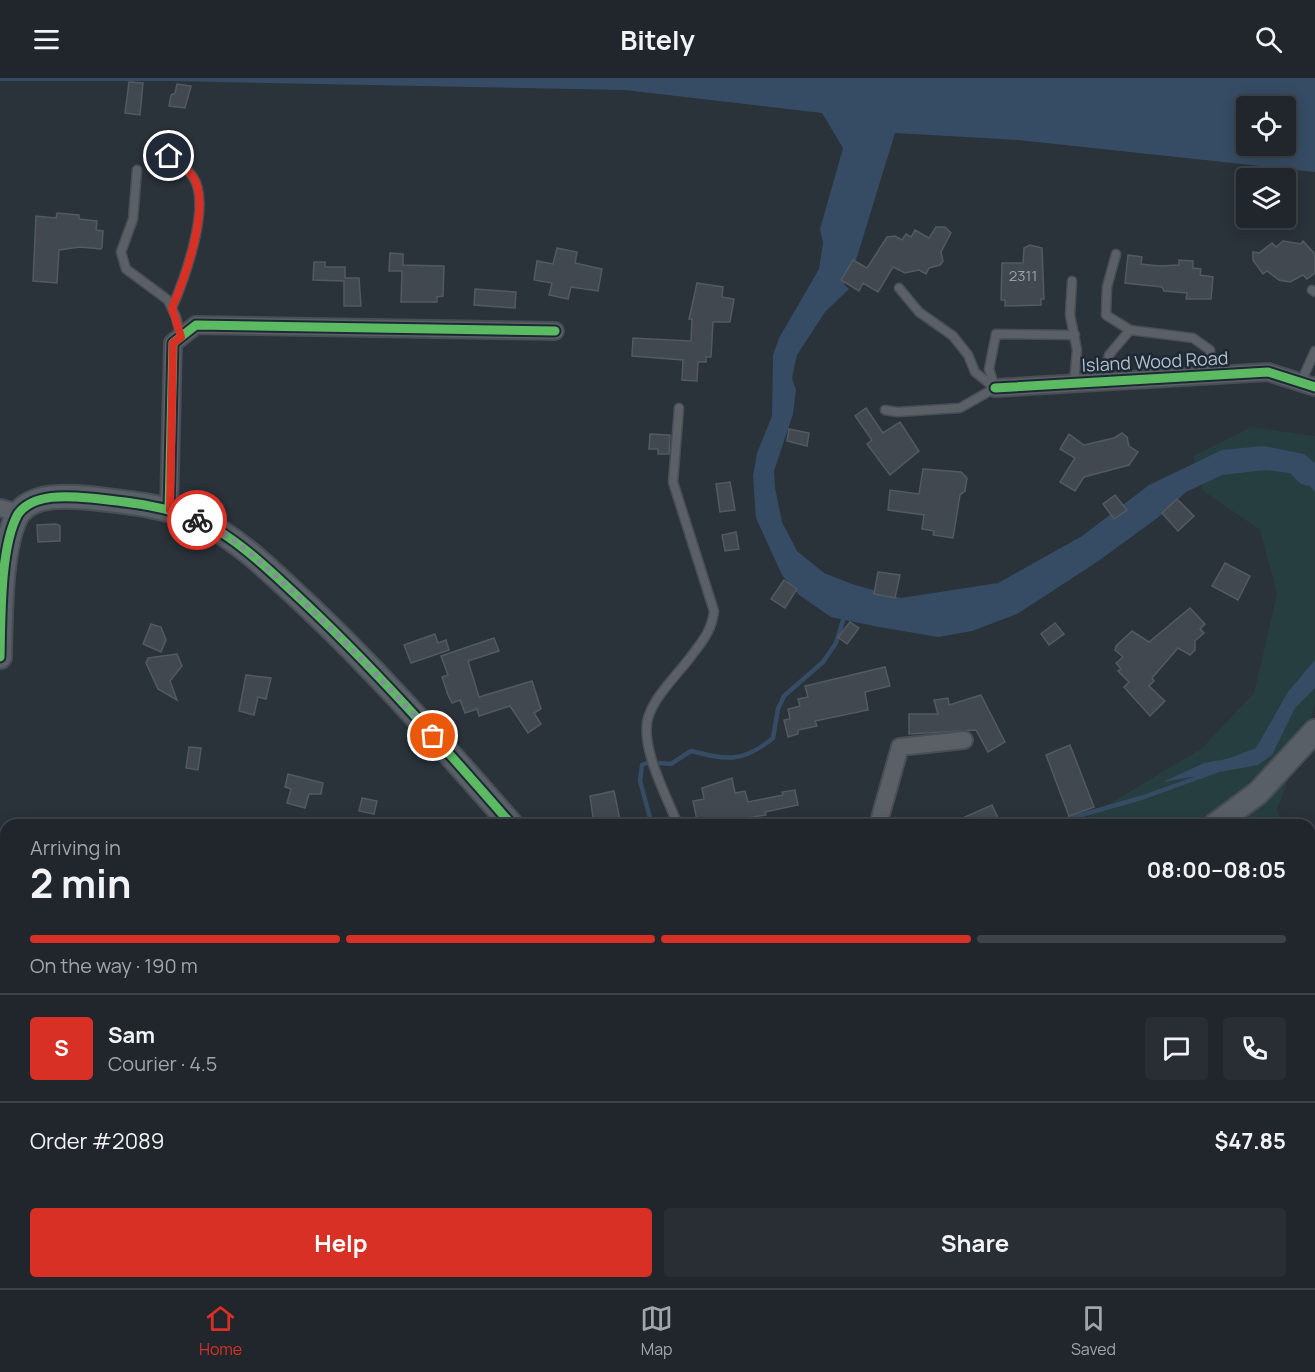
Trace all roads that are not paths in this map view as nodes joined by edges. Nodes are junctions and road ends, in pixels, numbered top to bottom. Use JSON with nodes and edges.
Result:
{"nodes":[{"id":1,"x":161,"y":144,"type":"dead end"},
{"id":2,"x":137,"y":170,"type":"dead end"},
{"id":3,"x":1116,"y":254,"type":"dead end"},
{"id":4,"x":1072,"y":281,"type":"dead end"},
{"id":5,"x":899,"y":288,"type":"dead end"},
{"id":6,"x":172,"y":308,"type":"junction"},
{"id":7,"x":1130,"y":330,"type":"junction"},
{"id":8,"x":555,"y":331,"type":"dead end"},
{"id":9,"x":1074,"y":335,"type":"junction"},
{"id":10,"x":181,"y":337,"type":"junction"},
{"id":11,"x":1315,"y":351,"type":"edge"},
{"id":12,"x":1211,"y":375,"type":"junction"},
{"id":13,"x":1104,"y":381,"type":"junction"},
{"id":14,"x":1074,"y":383,"type":"junction"},
{"id":15,"x":1308,"y":385,"type":"edge"},
{"id":16,"x":995,"y":388,"type":"junction"},
{"id":17,"x":679,"y":408,"type":"dead end"},
{"id":18,"x":885,"y":410,"type":"dead end"},
{"id":19,"x":9,"y":510,"type":"edge"},
{"id":20,"x":170,"y":510,"type":"junction"},
{"id":21,"x":0,"y":657,"type":"edge"},
{"id":22,"x":1315,"y":731,"type":"edge"},
{"id":23,"x":964,"y":740,"type":"dead end"},
{"id":24,"x":507,"y":819,"type":"edge"},
{"id":25,"x":676,"y":819,"type":"edge"},
{"id":26,"x":880,"y":819,"type":"edge"},
{"id":27,"x":1223,"y":819,"type":"edge"}],
"edges":[{"from":1,"to":6,"type":"lane"},
{"from":2,"to":6,"type":"lane"},
{"from":3,"to":7,"type":"lane"},
{"from":4,"to":9,"type":"lane"},
{"from":5,"to":16,"type":"lane"},
{"from":6,"to":10,"type":"lane"},
{"from":7,"to":12,"type":"lane"},
{"from":7,"to":13,"type":"lane"},
{"from":8,"to":10,"type":"street"},
{"from":9,"to":14,"type":"lane"},
{"from":9,"to":16,"type":"lane"},
{"from":10,"to":20,"type":"street"},
{"from":11,"to":15,"type":"lane"},
{"from":12,"to":13,"type":"street","name":"Island Wood Road"},
{"from":12,"to":15,"type":"street","name":"Island Wood Road"},
{"from":13,"to":14,"type":"street","name":"Island Wood Road"},
{"from":14,"to":16,"type":"street","name":"Island Wood Road"},
{"from":16,"to":18,"type":"lane"},
{"from":17,"to":25,"type":"lane"},
{"from":19,"to":20,"type":"street"},
{"from":19,"to":21,"type":"street"},
{"from":20,"to":24,"type":"street"},
{"from":22,"to":27,"type":"street"},
{"from":23,"to":26,"type":"street"}]}
